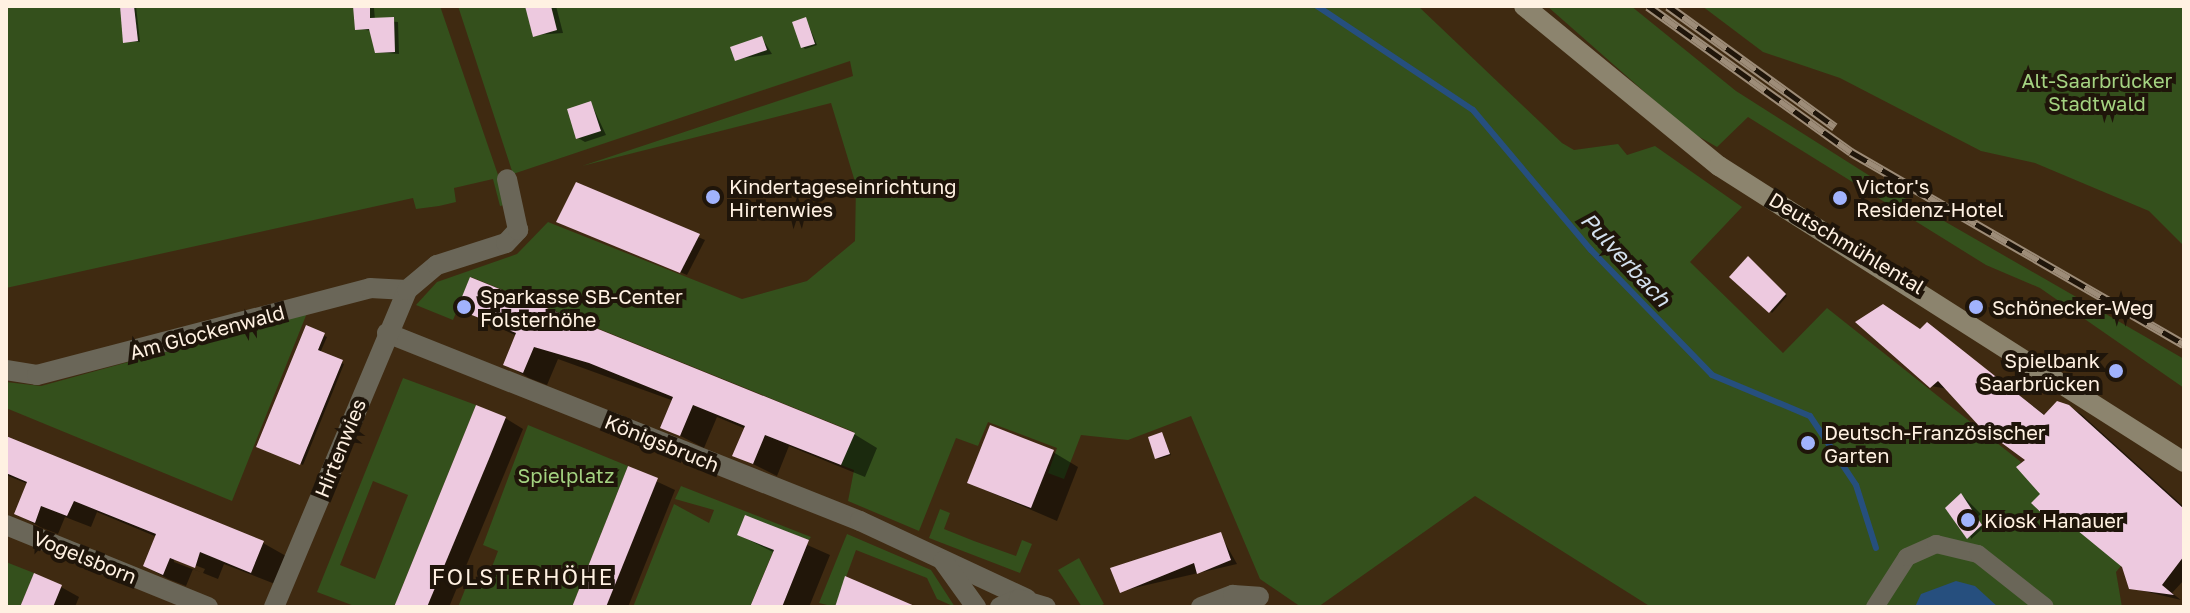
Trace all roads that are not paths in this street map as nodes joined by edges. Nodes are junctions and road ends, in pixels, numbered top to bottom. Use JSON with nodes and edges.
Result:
{"nodes":[{"id":1,"x":1524,"y":6,"type":"edge"},
{"id":2,"x":507,"y":179,"type":"dead end"},
{"id":3,"x":407,"y":290,"type":"junction"},
{"id":4,"x":387,"y":333,"type":"junction"},
{"id":5,"x":6,"y":370,"type":"edge"},
{"id":6,"x":2184,"y":462,"type":"edge"},
{"id":7,"x":6,"y":525,"type":"edge"},
{"id":8,"x":935,"y":553,"type":"junction"},
{"id":9,"x":1259,"y":597,"type":"dead end"},
{"id":10,"x":1037,"y":603,"type":"edge"},
{"id":11,"x":208,"y":607,"type":"edge"},
{"id":12,"x":274,"y":607,"type":"edge"},
{"id":13,"x":976,"y":607,"type":"edge"},
{"id":14,"x":1000,"y":607,"type":"edge"},
{"id":15,"x":1201,"y":607,"type":"edge"},
{"id":16,"x":1875,"y":607,"type":"edge"},
{"id":17,"x":2045,"y":607,"type":"edge"}],
"edges":[{"from":1,"to":6,"type":"main road","name":"Deutschmühlental"},
{"from":2,"to":3,"type":"street"},
{"from":3,"to":4,"type":"street","name":"Hirtenwies"},
{"from":3,"to":5,"type":"street","name":"Am Glockenwald"},
{"from":4,"to":8,"type":"street","name":"Königsbruch"},
{"from":4,"to":12,"type":"street","name":"Hirtenwies"},
{"from":7,"to":11,"type":"street","name":"Vogelsborn"},
{"from":8,"to":10,"type":"street","name":"Königsbruch"},
{"from":8,"to":13,"type":"street","name":"Königsbruch"},
{"from":9,"to":15,"type":"street"},
{"from":10,"to":14,"type":"street","name":"Königsbruch"},
{"from":16,"to":17,"type":"street"}]}
